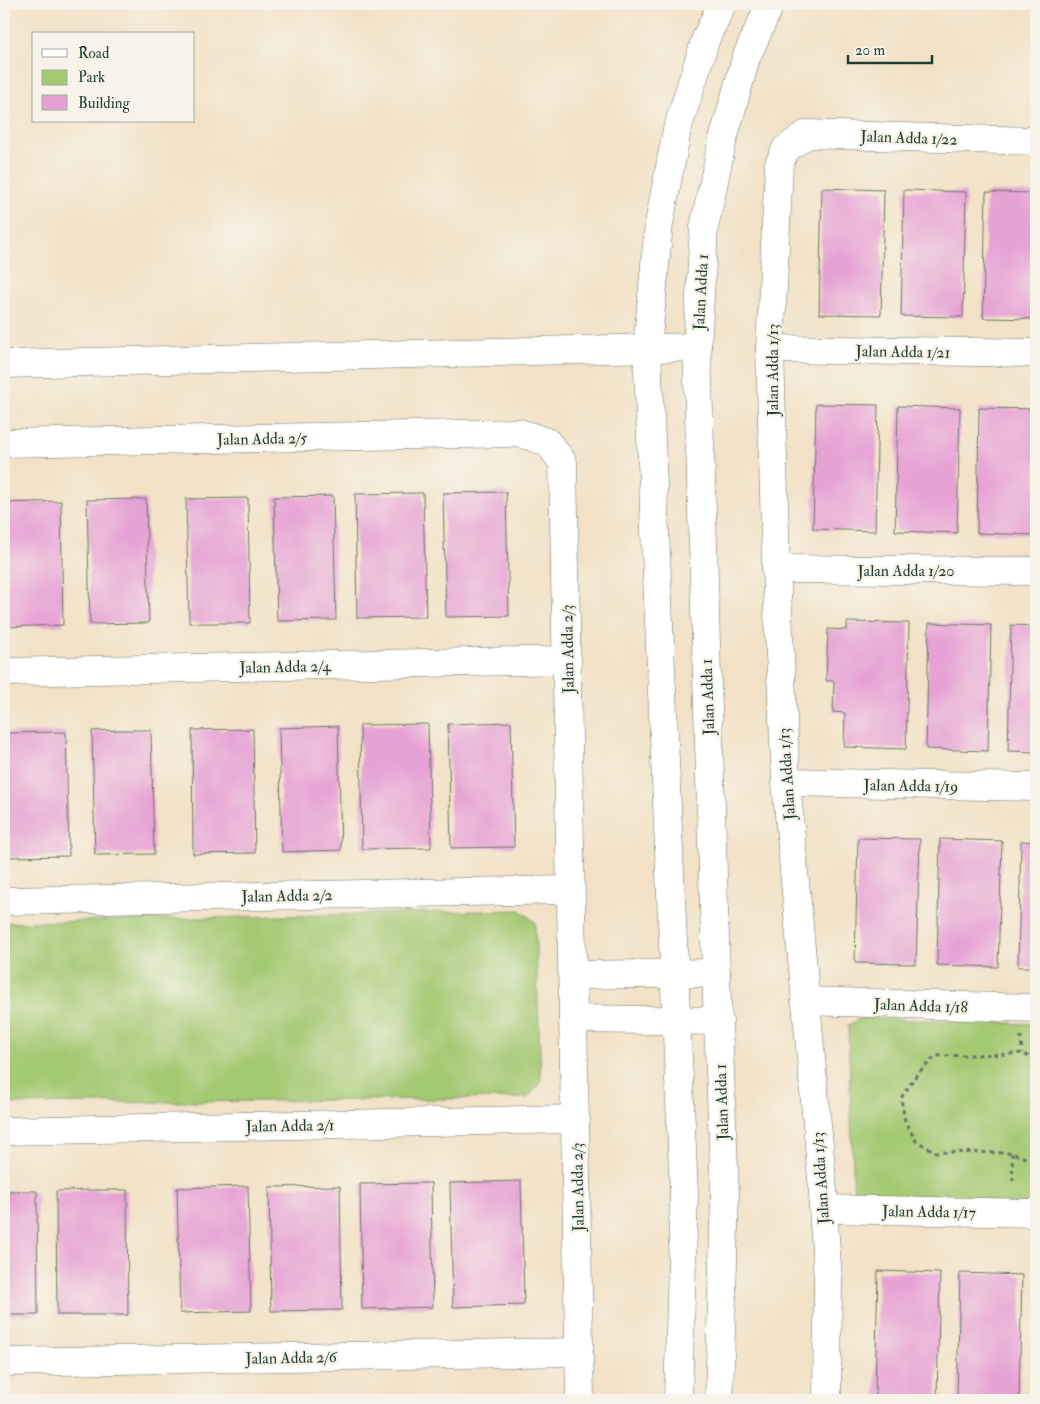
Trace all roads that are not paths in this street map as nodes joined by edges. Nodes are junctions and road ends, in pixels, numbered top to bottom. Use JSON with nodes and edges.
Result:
{"nodes":[{"id":1,"x":722,"y":4,"type":"edge"},
{"id":2,"x":770,"y":4,"type":"edge"},
{"id":3,"x":1036,"y":141,"type":"edge"},
{"id":4,"x":786,"y":149,"type":"joint"},
{"id":5,"x":697,"y":347,"type":"junction"},
{"id":6,"x":646,"y":348,"type":"junction"},
{"id":7,"x":770,"y":349,"type":"junction"},
{"id":8,"x":1036,"y":353,"type":"edge"},
{"id":9,"x":4,"y":364,"type":"edge"},
{"id":10,"x":520,"y":433,"type":"joint"},
{"id":11,"x":4,"y":443,"type":"edge"},
{"id":12,"x":776,"y":569,"type":"junction"},
{"id":13,"x":1036,"y":571,"type":"edge"},
{"id":14,"x":567,"y":660,"type":"junction"},
{"id":15,"x":4,"y":672,"type":"edge"},
{"id":16,"x":786,"y":782,"type":"junction"},
{"id":17,"x":1036,"y":787,"type":"edge"},
{"id":18,"x":570,"y":890,"type":"junction"},
{"id":19,"x":4,"y":901,"type":"edge"},
{"id":20,"x":716,"y":973,"type":"junction"},
{"id":21,"x":573,"y":974,"type":"junction"},
{"id":22,"x":674,"y":974,"type":"junction"},
{"id":23,"x":805,"y":1001,"type":"junction"},
{"id":24,"x":1036,"y":1008,"type":"edge"},
{"id":25,"x":573,"y":1019,"type":"junction"},
{"id":26,"x":676,"y":1020,"type":"junction"},
{"id":27,"x":718,"y":1021,"type":"junction"},
{"id":28,"x":576,"y":1119,"type":"junction"},
{"id":29,"x":4,"y":1131,"type":"edge"},
{"id":30,"x":822,"y":1209,"type":"junction"},
{"id":31,"x":1036,"y":1213,"type":"edge"},
{"id":32,"x":579,"y":1352,"type":"junction"},
{"id":33,"x":4,"y":1362,"type":"edge"},
{"id":34,"x":580,"y":1400,"type":"edge"},
{"id":35,"x":678,"y":1400,"type":"edge"},
{"id":36,"x":719,"y":1400,"type":"edge"},
{"id":37,"x":827,"y":1400,"type":"edge"}],
"edges":[{"from":1,"to":6,"type":"street"},
{"from":2,"to":5,"type":"street","name":"Jalan Adda 1"},
{"from":3,"to":4,"type":"street","name":"Jalan Adda 1/22"},
{"from":4,"to":7,"type":"street","name":"Jalan Adda 1/13"},
{"from":5,"to":6,"type":"street"},
{"from":5,"to":20,"type":"street","name":"Jalan Adda 1"},
{"from":6,"to":9,"type":"street"},
{"from":6,"to":22,"type":"street"},
{"from":7,"to":8,"type":"street","name":"Jalan Adda 1/21"},
{"from":7,"to":12,"type":"street","name":"Jalan Adda 1/13"},
{"from":10,"to":11,"type":"street","name":"Jalan Adda 2/5"},
{"from":10,"to":14,"type":"street","name":"Jalan Adda 2/3"},
{"from":12,"to":13,"type":"street","name":"Jalan Adda 1/20"},
{"from":12,"to":16,"type":"street","name":"Jalan Adda 1/13"},
{"from":14,"to":15,"type":"street","name":"Jalan Adda 2/4"},
{"from":14,"to":18,"type":"street","name":"Jalan Adda 2/3"},
{"from":16,"to":17,"type":"street","name":"Jalan Adda 1/19"},
{"from":16,"to":23,"type":"street","name":"Jalan Adda 1/13"},
{"from":18,"to":19,"type":"street","name":"Jalan Adda 2/2"},
{"from":18,"to":21,"type":"street","name":"Jalan Adda 2/3"},
{"from":20,"to":22,"type":"street"},
{"from":20,"to":27,"type":"street","name":"Jalan Adda 1"},
{"from":21,"to":22,"type":"street"},
{"from":21,"to":25,"type":"street","name":"Jalan Adda 2/3"},
{"from":22,"to":26,"type":"street"},
{"from":23,"to":24,"type":"street","name":"Jalan Adda 1/18"},
{"from":23,"to":30,"type":"street","name":"Jalan Adda 1/13"},
{"from":25,"to":26,"type":"street"},
{"from":25,"to":28,"type":"street","name":"Jalan Adda 2/3"},
{"from":26,"to":27,"type":"street"},
{"from":26,"to":35,"type":"street"},
{"from":27,"to":36,"type":"street","name":"Jalan Adda 1"},
{"from":28,"to":29,"type":"street","name":"Jalan Adda 2/1"},
{"from":28,"to":32,"type":"street","name":"Jalan Adda 2/3"},
{"from":30,"to":31,"type":"street","name":"Jalan Adda 1/17"},
{"from":30,"to":37,"type":"street","name":"Jalan Adda 1/13"},
{"from":32,"to":33,"type":"street","name":"Jalan Adda 2/6"},
{"from":32,"to":34,"type":"street","name":"Jalan Adda 2/3"}]}
